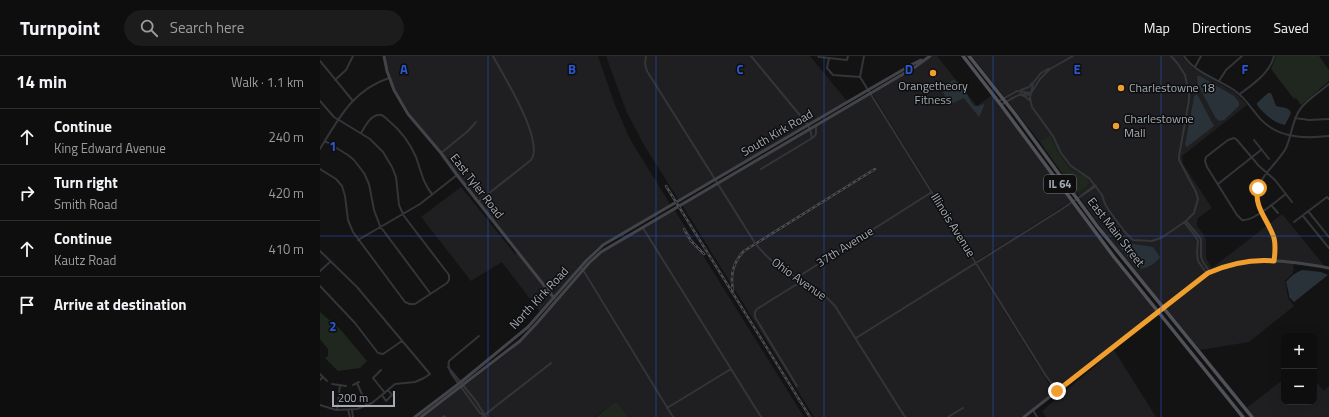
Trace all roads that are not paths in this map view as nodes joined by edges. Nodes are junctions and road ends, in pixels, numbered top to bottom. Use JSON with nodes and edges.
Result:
{"nodes":[{"id":1,"x":353,"y":56,"type":"edge"},
{"id":2,"x":384,"y":56,"type":"edge"},
{"id":3,"x":493,"y":56,"type":"edge"},
{"id":4,"x":646,"y":56,"type":"edge"},
{"id":5,"x":751,"y":56,"type":"edge"},
{"id":6,"x":818,"y":56,"type":"edge"},
{"id":7,"x":848,"y":56,"type":"edge"},
{"id":8,"x":864,"y":56,"type":"edge"},
{"id":9,"x":930,"y":56,"type":"edge"},
{"id":10,"x":963,"y":56,"type":"edge"},
{"id":11,"x":969,"y":56,"type":"edge"},
{"id":12,"x":1073,"y":56,"type":"edge"},
{"id":13,"x":1171,"y":56,"type":"edge"},
{"id":14,"x":1184,"y":56,"type":"edge"},
{"id":15,"x":1201,"y":56,"type":"edge"},
{"id":16,"x":1242,"y":56,"type":"edge"},
{"id":17,"x":1274,"y":56,"type":"edge"},
{"id":18,"x":829,"y":58,"type":"junction"},
{"id":19,"x":320,"y":61,"type":"edge"},
{"id":20,"x":1195,"y":67,"type":"junction"},
{"id":21,"x":1050,"y":69,"type":"junction"},
{"id":22,"x":389,"y":78,"type":"junction"},
{"id":23,"x":860,"y":78,"type":"junction"},
{"id":24,"x":335,"y":80,"type":"junction"},
{"id":25,"x":1219,"y":81,"type":"junction"},
{"id":26,"x":1033,"y":83,"type":"junction"},
{"id":27,"x":1329,"y":85,"type":"edge"},
{"id":28,"x":1020,"y":90,"type":"junction"},
{"id":29,"x":869,"y":91,"type":"junction"},
{"id":30,"x":1020,"y":94,"type":"junction"},
{"id":31,"x":1031,"y":94,"type":"junction"},
{"id":32,"x":1240,"y":94,"type":"junction"},
{"id":33,"x":1004,"y":100,"type":"junction"},
{"id":34,"x":320,"y":101,"type":"edge"},
{"id":35,"x":353,"y":101,"type":"junction"},
{"id":36,"x":1030,"y":102,"type":"junction"},
{"id":37,"x":1000,"y":103,"type":"junction"},
{"id":38,"x":1295,"y":118,"type":"junction"},
{"id":39,"x":1329,"y":119,"type":"edge"},
{"id":40,"x":338,"y":120,"type":"junction"},
{"id":41,"x":476,"y":122,"type":"dead end"},
{"id":42,"x":808,"y":125,"type":"junction"},
{"id":43,"x":817,"y":125,"type":"junction"},
{"id":44,"x":810,"y":129,"type":"junction"},
{"id":45,"x":361,"y":133,"type":"junction"},
{"id":46,"x":1289,"y":136,"type":"junction"},
{"id":47,"x":1329,"y":136,"type":"edge"},
{"id":48,"x":812,"y":138,"type":"junction"},
{"id":49,"x":1254,"y":140,"type":"dead end"},
{"id":50,"x":325,"y":141,"type":"junction"},
{"id":51,"x":320,"y":149,"type":"edge"},
{"id":52,"x":1261,"y":150,"type":"junction"},
{"id":53,"x":441,"y":153,"type":"junction"},
{"id":54,"x":1252,"y":157,"type":"junction"},
{"id":55,"x":1269,"y":159,"type":"dead end"},
{"id":56,"x":320,"y":169,"type":"edge"},
{"id":57,"x":761,"y":169,"type":"dead end"},
{"id":58,"x":1268,"y":173,"type":"junction"},
{"id":59,"x":457,"y":175,"type":"junction"},
{"id":60,"x":716,"y":181,"type":"junction"},
{"id":61,"x":1218,"y":184,"type":"junction"},
{"id":62,"x":1095,"y":186,"type":"junction"},
{"id":63,"x":932,"y":192,"type":"junction"},
{"id":64,"x":432,"y":194,"type":"junction"},
{"id":65,"x":1286,"y":194,"type":"junction"},
{"id":66,"x":1079,"y":197,"type":"junction"},
{"id":67,"x":1328,"y":197,"type":"edge"},
{"id":68,"x":1073,"y":201,"type":"junction"},
{"id":69,"x":478,"y":202,"type":"junction"},
{"id":70,"x":1292,"y":202,"type":"dead end"},
{"id":71,"x":1271,"y":205,"type":"junction"},
{"id":72,"x":1308,"y":211,"type":"junction"},
{"id":73,"x":1261,"y":212,"type":"junction"},
{"id":74,"x":403,"y":213,"type":"junction"},
{"id":75,"x":1278,"y":213,"type":"dead end"},
{"id":76,"x":1303,"y":216,"type":"junction"},
{"id":77,"x":1185,"y":221,"type":"junction"},
{"id":78,"x":1294,"y":222,"type":"dead end"},
{"id":79,"x":641,"y":225,"type":"junction"},
{"id":80,"x":380,"y":226,"type":"junction"},
{"id":81,"x":1329,"y":237,"type":"edge"},
{"id":82,"x":358,"y":240,"type":"junction"},
{"id":83,"x":1329,"y":248,"type":"edge"},
{"id":84,"x":320,"y":251,"type":"edge"},
{"id":85,"x":331,"y":261,"type":"junction"},
{"id":86,"x":1274,"y":261,"type":"junction"},
{"id":87,"x":976,"y":263,"type":"junction"},
{"id":88,"x":1329,"y":268,"type":"edge"},
{"id":89,"x":581,"y":269,"type":"junction"},
{"id":90,"x":320,"y":271,"type":"edge"},
{"id":91,"x":1208,"y":273,"type":"junction"},
{"id":92,"x":798,"y":278,"type":"junction"},
{"id":93,"x":320,"y":286,"type":"edge"},
{"id":94,"x":431,"y":293,"type":"junction"},
{"id":95,"x":555,"y":299,"type":"junction"},
{"id":96,"x":1162,"y":307,"type":"junction"},
{"id":97,"x":1158,"y":311,"type":"junction"},
{"id":98,"x":479,"y":336,"type":"dead end"},
{"id":99,"x":856,"y":338,"type":"junction"},
{"id":100,"x":402,"y":341,"type":"junction"},
{"id":101,"x":551,"y":363,"type":"dead end"},
{"id":102,"x":731,"y":369,"type":"junction"},
{"id":103,"x":381,"y":370,"type":"dead end"},
{"id":104,"x":320,"y":374,"type":"edge"},
{"id":105,"x":323,"y":377,"type":"junction"},
{"id":106,"x":320,"y":380,"type":"edge"},
{"id":107,"x":327,"y":381,"type":"dead end"},
{"id":108,"x":332,"y":384,"type":"dead end"},
{"id":109,"x":461,"y":384,"type":"junction"},
{"id":110,"x":340,"y":385,"type":"junction"},
{"id":111,"x":353,"y":385,"type":"dead end"},
{"id":112,"x":346,"y":386,"type":"dead end"},
{"id":113,"x":797,"y":386,"type":"dead end"},
{"id":114,"x":388,"y":390,"type":"junction"},
{"id":115,"x":1057,"y":391,"type":"junction"},
{"id":116,"x":384,"y":393,"type":"junction"},
{"id":117,"x":382,"y":395,"type":"junction"},
{"id":118,"x":320,"y":405,"type":"edge"},
{"id":119,"x":367,"y":406,"type":"junction"},
{"id":120,"x":667,"y":408,"type":"junction"},
{"id":121,"x":963,"y":408,"type":"dead end"},
{"id":122,"x":337,"y":410,"type":"junction"},
{"id":123,"x":348,"y":410,"type":"junction"},
{"id":124,"x":352,"y":410,"type":"junction"},
{"id":125,"x":1033,"y":410,"type":"junction"},
{"id":126,"x":484,"y":416,"type":"edge"},
{"id":127,"x":350,"y":417,"type":"edge"},
{"id":128,"x":353,"y":417,"type":"edge"},
{"id":129,"x":414,"y":417,"type":"edge"},
{"id":130,"x":421,"y":417,"type":"edge"},
{"id":131,"x":673,"y":417,"type":"edge"},
{"id":132,"x":761,"y":417,"type":"edge"},
{"id":133,"x":905,"y":417,"type":"edge"},
{"id":134,"x":948,"y":417,"type":"edge"},
{"id":135,"x":1024,"y":417,"type":"edge"},
{"id":136,"x":1037,"y":417,"type":"edge"},
{"id":137,"x":1243,"y":417,"type":"edge"},
{"id":138,"x":1252,"y":417,"type":"edge"}],
"edges":[{"from":1,"to":24,"type":"street"},
{"from":2,"to":22,"type":"main road","name":"East Tyler Road"},
{"from":3,"to":69,"type":"street"},
{"from":4,"to":60,"type":"street","name":"Ohio Avenue"},
{"from":5,"to":42,"type":"street"},
{"from":6,"to":18,"type":"street"},
{"from":7,"to":18,"type":"street"},
{"from":8,"to":23,"type":"street"},
{"from":9,"to":29,"type":"main road","name":"South Kirk Road"},
{"from":10,"to":37,"type":"main road","name":"East Main Street","number":"IL 64"},
{"from":11,"to":33,"type":"main road","name":"East Main Street","number":"IL 64"},
{"from":12,"to":21,"type":"street"},
{"from":13,"to":77,"type":"street"},
{"from":14,"to":20,"type":"street"},
{"from":15,"to":20,"type":"street"},
{"from":16,"to":25,"type":"street"},
{"from":17,"to":32,"type":"street"},
{"from":18,"to":23,"type":"street"},
{"from":19,"to":24,"type":"street"},
{"from":20,"to":25,"type":"street"},
{"from":21,"to":26,"type":"street"},
{"from":21,"to":31,"type":"street"},
{"from":22,"to":35,"type":"street"},
{"from":22,"to":53,"type":"main road","name":"East Tyler Road"},
{"from":23,"to":29,"type":"street","name":"Illinois Avenue"},
{"from":24,"to":35,"type":"street"},
{"from":25,"to":32,"type":"street"},
{"from":26,"to":28,"type":"street"},
{"from":26,"to":31,"type":"street"},
{"from":27,"to":38,"type":"street"},
{"from":28,"to":31,"type":"street"},
{"from":28,"to":33,"type":"street"},
{"from":29,"to":42,"type":"main road","name":"South Kirk Road"},
{"from":29,"to":43,"type":"main road","name":"South Kirk Road"},
{"from":29,"to":63,"type":"street","name":"Illinois Avenue"},
{"from":30,"to":31,"type":"street"},
{"from":30,"to":33,"type":"street"},
{"from":30,"to":36,"type":"street"},
{"from":31,"to":36,"type":"street"},
{"from":32,"to":46,"type":"street"},
{"from":33,"to":37,"type":"street"},
{"from":33,"to":37,"type":"street"},
{"from":33,"to":66,"type":"main road","name":"East Main Street","number":"IL 64"},
{"from":34,"to":40,"type":"street"},
{"from":35,"to":40,"type":"street"},
{"from":36,"to":62,"type":"street"},
{"from":37,"to":68,"type":"main road","name":"East Main Street","number":"IL 64"},
{"from":38,"to":39,"type":"street"},
{"from":38,"to":46,"type":"street"},
{"from":40,"to":45,"type":"street"},
{"from":40,"to":50,"type":"street"},
{"from":41,"to":53,"type":"street"},
{"from":42,"to":44,"type":"street"},
{"from":42,"to":60,"type":"main road","name":"South Kirk Road"},
{"from":43,"to":44,"type":"main road","name":"South Kirk Road"},
{"from":43,"to":48,"type":"street"},
{"from":44,"to":48,"type":"street"},
{"from":44,"to":60,"type":"main road","name":"South Kirk Road"},
{"from":45,"to":64,"type":"street"},
{"from":45,"to":74,"type":"street"},
{"from":46,"to":47,"type":"street"},
{"from":46,"to":58,"type":"street"},
{"from":48,"to":57,"type":"street"},
{"from":49,"to":52,"type":"street"},
{"from":50,"to":51,"type":"street"},
{"from":50,"to":80,"type":"street"},
{"from":52,"to":54,"type":"street"},
{"from":52,"to":55,"type":"street"},
{"from":53,"to":59,"type":"main road","name":"East Tyler Road"},
{"from":54,"to":58,"type":"street"},
{"from":54,"to":61,"type":"street"},
{"from":54,"to":61,"type":"street"},
{"from":56,"to":82,"type":"street"},
{"from":58,"to":65,"type":"street"},
{"from":58,"to":73,"type":"street"},
{"from":59,"to":64,"type":"street"},
{"from":59,"to":69,"type":"main road","name":"East Tyler Road"},
{"from":60,"to":79,"type":"main road","name":"South Kirk Road"},
{"from":60,"to":92,"type":"street","name":"Ohio Avenue"},
{"from":61,"to":73,"type":"street"},
{"from":62,"to":66,"type":"street"},
{"from":62,"to":77,"type":"street"},
{"from":63,"to":87,"type":"street","name":"Illinois Avenue"},
{"from":63,"to":92,"type":"street","name":"37th Avenue"},
{"from":64,"to":74,"type":"street"},
{"from":65,"to":70,"type":"street"},
{"from":65,"to":71,"type":"street"},
{"from":66,"to":68,"type":"street"},
{"from":66,"to":96,"type":"main road","name":"East Main Street","number":"IL 64"},
{"from":67,"to":72,"type":"street"},
{"from":68,"to":87,"type":"street"},
{"from":68,"to":97,"type":"main road","name":"East Main Street","number":"IL 64"},
{"from":69,"to":95,"type":"main road","name":"East Tyler Road"},
{"from":71,"to":73,"type":"street"},
{"from":71,"to":75,"type":"street"},
{"from":72,"to":76,"type":"street"},
{"from":72,"to":81,"type":"street"},
{"from":73,"to":86,"type":"street"},
{"from":74,"to":80,"type":"street"},
{"from":74,"to":94,"type":"street"},
{"from":76,"to":78,"type":"street"},
{"from":76,"to":83,"type":"street"},
{"from":77,"to":91,"type":"street"},
{"from":79,"to":89,"type":"main road","name":"North Kirk Road"},
{"from":79,"to":102,"type":"street"},
{"from":80,"to":82,"type":"street"},
{"from":80,"to":94,"type":"street"},
{"from":82,"to":94,"type":"street"},
{"from":84,"to":85,"type":"street"},
{"from":85,"to":90,"type":"street"},
{"from":85,"to":100,"type":"street"},
{"from":86,"to":88,"type":"main road"},
{"from":86,"to":91,"type":"main road"},
{"from":87,"to":99,"type":"street"},
{"from":87,"to":115,"type":"street","name":"Illinois Avenue"},
{"from":89,"to":95,"type":"main road","name":"North Kirk Road"},
{"from":89,"to":120,"type":"street"},
{"from":91,"to":96,"type":"main road"},
{"from":92,"to":99,"type":"street","name":"Ohio Avenue"},
{"from":92,"to":113,"type":"street","name":"37th Avenue"},
{"from":93,"to":100,"type":"street"},
{"from":95,"to":109,"type":"main road","name":"North Kirk Road"},
{"from":95,"to":109,"type":"main road","name":"North Kirk Road"},
{"from":96,"to":97,"type":"main road"},
{"from":96,"to":138,"type":"main road","name":"East Main Street","number":"IL 64"},
{"from":97,"to":115,"type":"main road"},
{"from":97,"to":137,"type":"main road","name":"East Main Street","number":"IL 64"},
{"from":98,"to":109,"type":"street"},
{"from":99,"to":133,"type":"street","name":"Ohio Avenue"},
{"from":100,"to":114,"type":"street"},
{"from":101,"to":126,"type":"street"},
{"from":102,"to":120,"type":"street"},
{"from":102,"to":132,"type":"street"},
{"from":103,"to":116,"type":"street"},
{"from":104,"to":105,"type":"street"},
{"from":105,"to":106,"type":"street"},
{"from":105,"to":107,"type":"street"},
{"from":108,"to":110,"type":"street"},
{"from":109,"to":126,"type":"street"},
{"from":109,"to":129,"type":"main road","name":"North Kirk Road"},
{"from":109,"to":130,"type":"main road","name":"North Kirk Road"},
{"from":110,"to":112,"type":"street"},
{"from":110,"to":122,"type":"street"},
{"from":111,"to":119,"type":"street"},
{"from":114,"to":116,"type":"street"},
{"from":114,"to":117,"type":"street"},
{"from":115,"to":125,"type":"main road"},
{"from":116,"to":117,"type":"street"},
{"from":117,"to":119,"type":"street"},
{"from":118,"to":122,"type":"street"},
{"from":119,"to":124,"type":"street"},
{"from":120,"to":131,"type":"street"},
{"from":121,"to":134,"type":"street"},
{"from":122,"to":123,"type":"street"},
{"from":123,"to":124,"type":"street"},
{"from":123,"to":127,"type":"street"},
{"from":124,"to":128,"type":"street"},
{"from":125,"to":135,"type":"main road"},
{"from":125,"to":136,"type":"street"}]}
